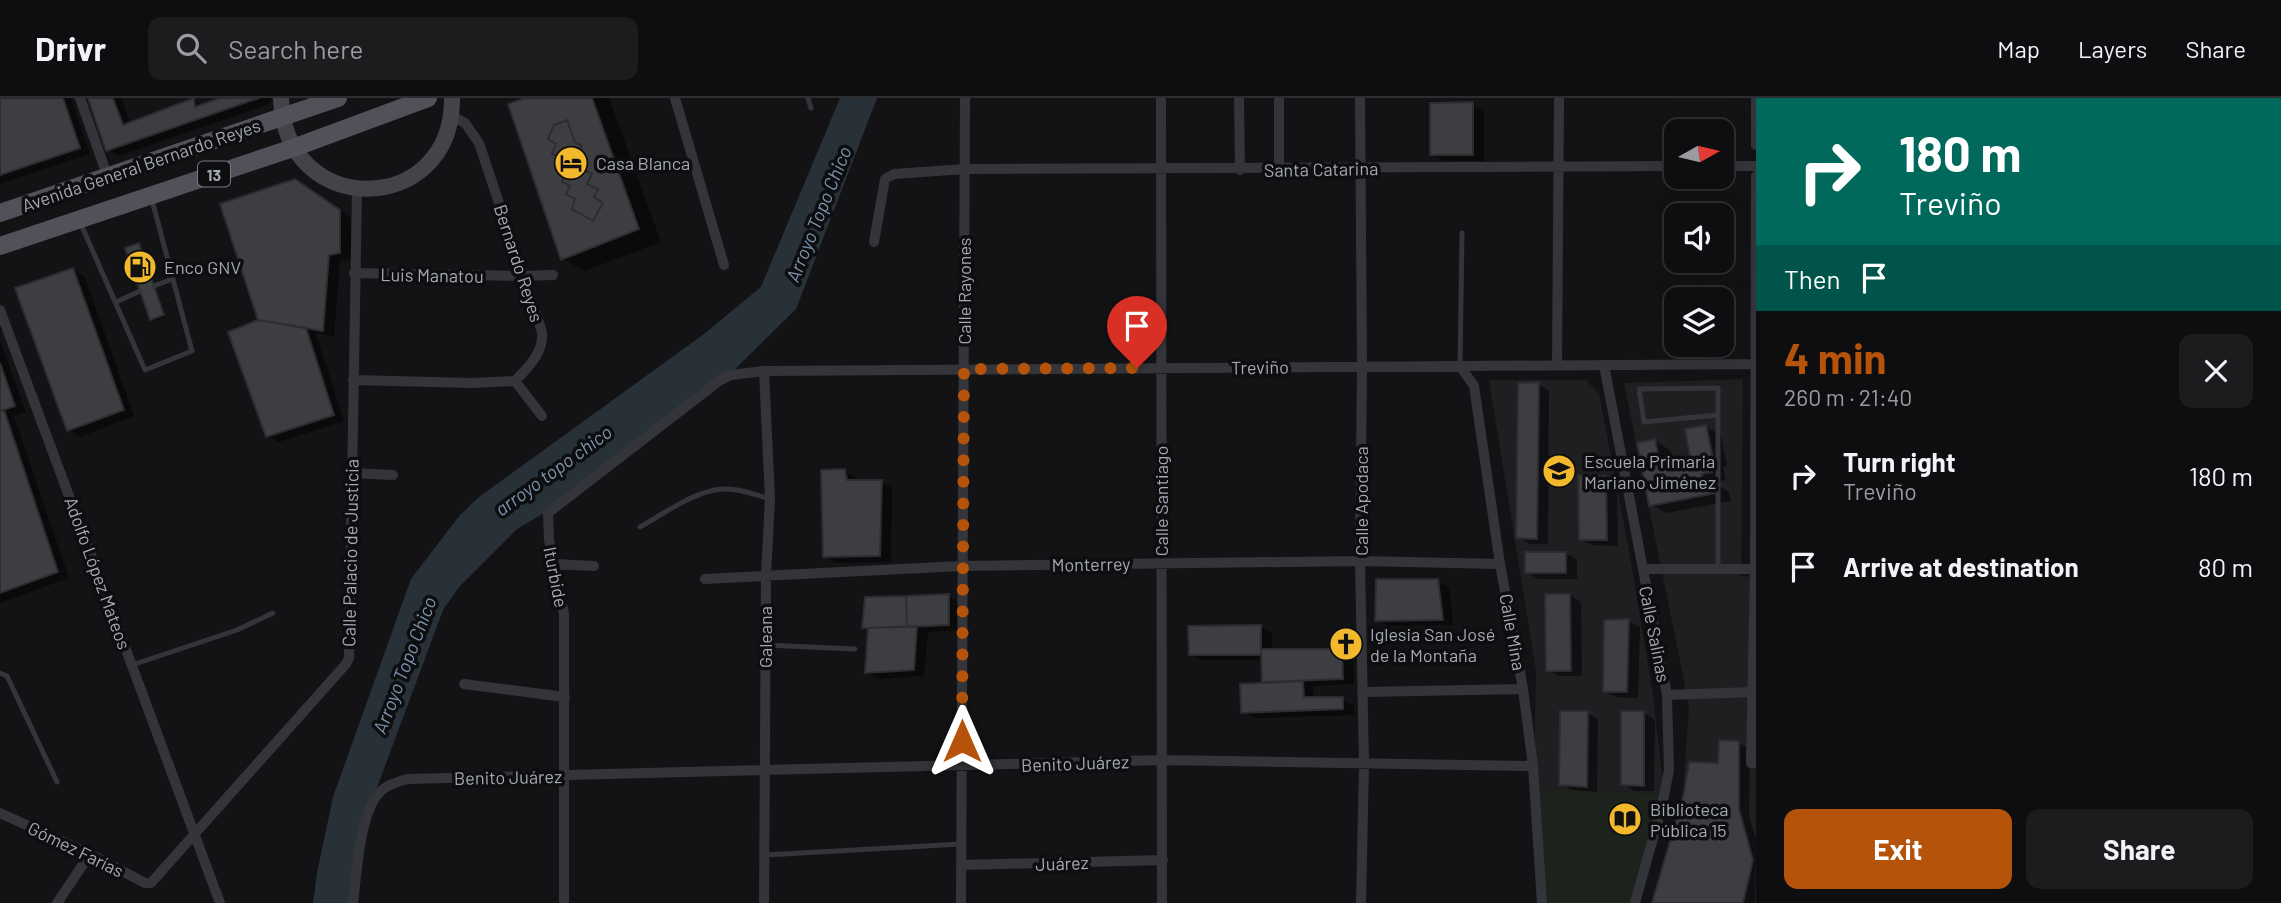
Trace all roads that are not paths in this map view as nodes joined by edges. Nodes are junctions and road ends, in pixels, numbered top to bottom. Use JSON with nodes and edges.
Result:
{"nodes":[{"id":1,"x":80,"y":98,"type":"edge"},
{"id":2,"x":281,"y":98,"type":"edge"},
{"id":3,"x":338,"y":98,"type":"edge"},
{"id":4,"x":428,"y":98,"type":"edge"},
{"id":5,"x":452,"y":98,"type":"edge"},
{"id":6,"x":675,"y":98,"type":"edge"},
{"id":7,"x":808,"y":98,"type":"edge"},
{"id":8,"x":965,"y":98,"type":"edge"},
{"id":9,"x":1161,"y":98,"type":"edge"},
{"id":10,"x":1239,"y":98,"type":"edge"},
{"id":11,"x":1279,"y":98,"type":"edge"},
{"id":12,"x":1360,"y":98,"type":"edge"},
{"id":13,"x":1559,"y":98,"type":"edge"},
{"id":14,"x":1756,"y":98,"type":"edge"},
{"id":15,"x":811,"y":108,"type":"dead end"},
{"id":16,"x":452,"y":116,"type":"junction"},
{"id":17,"x":281,"y":118,"type":"junction"},
{"id":18,"x":1756,"y":145,"type":"edge"},
{"id":19,"x":293,"y":148,"type":"junction"},
{"id":20,"x":1664,"y":166,"type":"edge"},
{"id":21,"x":1734,"y":166,"type":"edge"},
{"id":22,"x":1756,"y":166,"type":"edge"},
{"id":23,"x":1560,"y":167,"type":"junction"},
{"id":24,"x":965,"y":169,"type":"junction"},
{"id":25,"x":1279,"y":169,"type":"junction"},
{"id":26,"x":1360,"y":169,"type":"junction"},
{"id":27,"x":1161,"y":170,"type":"junction"},
{"id":28,"x":1240,"y":170,"type":"junction"},
{"id":29,"x":107,"y":175,"type":"junction"},
{"id":30,"x":1756,"y":176,"type":"edge"},
{"id":31,"x":357,"y":190,"type":"junction"},
{"id":32,"x":150,"y":195,"type":"junction"},
{"id":33,"x":0,"y":213,"type":"edge"},
{"id":34,"x":78,"y":219,"type":"junction"},
{"id":35,"x":1462,"y":233,"type":"dead end"},
{"id":36,"x":874,"y":242,"type":"dead end"},
{"id":37,"x":0,"y":246,"type":"edge"},
{"id":38,"x":724,"y":265,"type":"dead end"},
{"id":39,"x":354,"y":273,"type":"junction"},
{"id":40,"x":553,"y":275,"type":"dead end"},
{"id":41,"x":522,"y":276,"type":"junction"},
{"id":42,"x":172,"y":279,"type":"junction"},
{"id":43,"x":154,"y":286,"type":"dead end"},
{"id":44,"x":140,"y":291,"type":"dead end"},
{"id":45,"x":116,"y":302,"type":"junction"},
{"id":46,"x":0,"y":310,"type":"edge"},
{"id":47,"x":1755,"y":364,"type":"edge"},
{"id":48,"x":1558,"y":365,"type":"junction"},
{"id":49,"x":1604,"y":365,"type":"junction"},
{"id":50,"x":1362,"y":366,"type":"junction"},
{"id":51,"x":1460,"y":366,"type":"junction"},
{"id":52,"x":1162,"y":368,"type":"junction"},
{"id":53,"x":964,"y":369,"type":"junction"},
{"id":54,"x":764,"y":371,"type":"junction"},
{"id":55,"x":354,"y":380,"type":"junction"},
{"id":56,"x":514,"y":381,"type":"junction"},
{"id":57,"x":1718,"y":415,"type":"junction"},
{"id":58,"x":542,"y":416,"type":"dead end"},
{"id":59,"x":351,"y":473,"type":"junction"},
{"id":60,"x":393,"y":475,"type":"dead end"},
{"id":61,"x":770,"y":499,"type":"junction"},
{"id":62,"x":640,"y":527,"type":"dead end"},
{"id":63,"x":1360,"y":561,"type":"junction"},
{"id":64,"x":555,"y":564,"type":"junction"},
{"id":65,"x":1160,"y":564,"type":"junction"},
{"id":66,"x":1500,"y":564,"type":"junction"},
{"id":67,"x":594,"y":566,"type":"dead end"},
{"id":68,"x":961,"y":566,"type":"junction"},
{"id":69,"x":1643,"y":569,"type":"junction"},
{"id":70,"x":1718,"y":569,"type":"junction"},
{"id":71,"x":1755,"y":569,"type":"edge"},
{"id":72,"x":766,"y":574,"type":"junction"},
{"id":73,"x":705,"y":579,"type":"dead end"},
{"id":74,"x":273,"y":612,"type":"dead end"},
{"id":75,"x":765,"y":645,"type":"junction"},
{"id":76,"x":855,"y":649,"type":"dead end"},
{"id":77,"x":132,"y":665,"type":"junction"},
{"id":78,"x":0,"y":673,"type":"edge"},
{"id":79,"x":464,"y":684,"type":"dead end"},
{"id":80,"x":1523,"y":689,"type":"junction"},
{"id":81,"x":1362,"y":692,"type":"junction"},
{"id":82,"x":1753,"y":692,"type":"junction"},
{"id":83,"x":1667,"y":695,"type":"junction"},
{"id":84,"x":565,"y":697,"type":"junction"},
{"id":85,"x":1163,"y":760,"type":"junction"},
{"id":86,"x":1753,"y":763,"type":"edge"},
{"id":87,"x":1364,"y":764,"type":"junction"},
{"id":88,"x":962,"y":766,"type":"junction"},
{"id":89,"x":1533,"y":766,"type":"junction"},
{"id":90,"x":765,"y":771,"type":"junction"},
{"id":91,"x":566,"y":775,"type":"junction"},
{"id":92,"x":57,"y":782,"type":"dead end"},
{"id":93,"x":0,"y":813,"type":"edge"},
{"id":94,"x":195,"y":836,"type":"junction"},
{"id":95,"x":961,"y":845,"type":"junction"},
{"id":96,"x":90,"y":854,"type":"junction"},
{"id":97,"x":765,"y":855,"type":"junction"},
{"id":98,"x":1163,"y":860,"type":"junction"},
{"id":99,"x":961,"y":865,"type":"junction"},
{"id":100,"x":151,"y":884,"type":"joint"},
{"id":101,"x":57,"y":903,"type":"edge"},
{"id":102,"x":220,"y":903,"type":"edge"},
{"id":103,"x":353,"y":903,"type":"edge"},
{"id":104,"x":564,"y":903,"type":"edge"},
{"id":105,"x":764,"y":903,"type":"edge"},
{"id":106,"x":961,"y":903,"type":"edge"},
{"id":107,"x":1162,"y":903,"type":"edge"},
{"id":108,"x":1362,"y":903,"type":"edge"},
{"id":109,"x":1542,"y":903,"type":"edge"},
{"id":110,"x":1634,"y":903,"type":"edge"}],
"edges":[{"from":1,"to":29,"type":"street"},
{"from":2,"to":17,"type":"street","name":"Avenida General Bernardo Reyes"},
{"from":3,"to":17,"type":"main road","name":"Avenida General Bernardo Reyes","number":"13"},
{"from":4,"to":19,"type":"main road","name":"Avenida General Bernardo Reyes","number":"13"},
{"from":5,"to":16,"type":"street","name":"Avenida General Bernardo Reyes"},
{"from":6,"to":38,"type":"street"},
{"from":7,"to":15,"type":"lane"},
{"from":8,"to":24,"type":"street","name":"Calle Rayones"},
{"from":9,"to":27,"type":"street","name":"Calle Santiago"},
{"from":10,"to":28,"type":"street"},
{"from":11,"to":25,"type":"street"},
{"from":12,"to":26,"type":"street","name":"Calle Apodaca"},
{"from":13,"to":23,"type":"street"},
{"from":14,"to":18,"type":"street"},
{"from":16,"to":31,"type":"street","name":"Avenida General Bernardo Reyes"},
{"from":16,"to":41,"type":"street","name":"Bernardo Reyes"},
{"from":17,"to":19,"type":"street","name":"Avenida General Bernardo Reyes"},
{"from":17,"to":29,"type":"main road","name":"Avenida General Bernardo Reyes","number":"13"},
{"from":19,"to":31,"type":"street","name":"Avenida General Bernardo Reyes"},
{"from":19,"to":32,"type":"main road","name":"Avenida General Bernardo Reyes","number":"13"},
{"from":20,"to":23,"type":"street","name":"Santa Catarina"},
{"from":21,"to":22,"type":"street"},
{"from":23,"to":26,"type":"street","name":"Santa Catarina"},
{"from":23,"to":48,"type":"street"},
{"from":24,"to":27,"type":"street","name":"Santa Catarina"},
{"from":24,"to":36,"type":"street","name":"Santa Catarina"},
{"from":24,"to":53,"type":"street","name":"Calle Rayones"},
{"from":25,"to":26,"type":"street","name":"Santa Catarina"},
{"from":25,"to":28,"type":"street","name":"Santa Catarina"},
{"from":26,"to":50,"type":"street","name":"Calle Apodaca"},
{"from":27,"to":28,"type":"street","name":"Santa Catarina"},
{"from":27,"to":52,"type":"street","name":"Calle Santiago"},
{"from":29,"to":33,"type":"main road","name":"Avenida General Bernardo Reyes","number":"13"},
{"from":30,"to":47,"type":"street"},
{"from":31,"to":39,"type":"street","name":"Calle Palacio de Justicia"},
{"from":32,"to":34,"type":"main road","name":"Avenida General Bernardo Reyes","number":"13"},
{"from":32,"to":42,"type":"lane"},
{"from":34,"to":37,"type":"main road","name":"Avenida General Bernardo Reyes","number":"13"},
{"from":34,"to":45,"type":"lane"},
{"from":35,"to":51,"type":"lane"},
{"from":39,"to":41,"type":"street","name":"Luis Manatou"},
{"from":39,"to":55,"type":"street","name":"Calle Palacio de Justicia"},
{"from":40,"to":41,"type":"street","name":"Luis Manatou"},
{"from":41,"to":56,"type":"street","name":"Bernardo Reyes"},
{"from":42,"to":43,"type":"lane"},
{"from":42,"to":45,"type":"lane"},
{"from":44,"to":45,"type":"lane"},
{"from":46,"to":77,"type":"street","name":"Adolfo López Mateos"},
{"from":47,"to":49,"type":"street","name":"Treviño"},
{"from":47,"to":71,"type":"street"},
{"from":48,"to":49,"type":"street","name":"Treviño"},
{"from":48,"to":51,"type":"street","name":"Treviño"},
{"from":49,"to":69,"type":"street","name":"Calle Salinas"},
{"from":50,"to":51,"type":"street","name":"Treviño"},
{"from":50,"to":52,"type":"street","name":"Treviño"},
{"from":50,"to":63,"type":"street","name":"Calle Apodaca"},
{"from":51,"to":66,"type":"street","name":"Calle Mina"},
{"from":52,"to":53,"type":"street","name":"Treviño"},
{"from":52,"to":65,"type":"street","name":"Calle Santiago"},
{"from":53,"to":54,"type":"street","name":"Treviño"},
{"from":53,"to":68,"type":"street","name":"Calle Rayones"},
{"from":54,"to":61,"type":"street","name":"Galeana"},
{"from":54,"to":64,"type":"street","name":"Iturbide"},
{"from":55,"to":56,"type":"street"},
{"from":55,"to":59,"type":"street","name":"Calle Palacio de Justicia"},
{"from":56,"to":58,"type":"street"},
{"from":57,"to":57,"type":"lane"},
{"from":57,"to":70,"type":"lane"},
{"from":59,"to":60,"type":"street"},
{"from":59,"to":94,"type":"street","name":"Calle Palacio de Justicia"},
{"from":61,"to":62,"type":"lane"},
{"from":61,"to":72,"type":"street","name":"Galeana"},
{"from":63,"to":65,"type":"street","name":"Monterrey"},
{"from":63,"to":66,"type":"street","name":"Monterrey"},
{"from":63,"to":81,"type":"street","name":"Calle Apodaca"},
{"from":64,"to":67,"type":"street"},
{"from":64,"to":84,"type":"street","name":"Iturbide"},
{"from":65,"to":68,"type":"street","name":"Monterrey"},
{"from":65,"to":85,"type":"street","name":"Calle Santiago"},
{"from":66,"to":80,"type":"street","name":"Calle Mina"},
{"from":68,"to":72,"type":"street","name":"Monterrey"},
{"from":68,"to":88,"type":"street","name":"Calle Rayones"},
{"from":69,"to":70,"type":"street"},
{"from":69,"to":83,"type":"street","name":"Calle Salinas"},
{"from":70,"to":71,"type":"street"},
{"from":71,"to":82,"type":"street"},
{"from":72,"to":73,"type":"street","name":"Monterrey"},
{"from":72,"to":75,"type":"street","name":"Galeana"},
{"from":74,"to":77,"type":"lane"},
{"from":75,"to":76,"type":"lane"},
{"from":75,"to":90,"type":"street","name":"Galeana"},
{"from":77,"to":94,"type":"street","name":"Adolfo López Mateos"},
{"from":78,"to":92,"type":"lane"},
{"from":79,"to":84,"type":"street"},
{"from":80,"to":81,"type":"street"},
{"from":80,"to":89,"type":"street","name":"Calle Mina"},
{"from":81,"to":87,"type":"street","name":"Calle Apodaca"},
{"from":82,"to":83,"type":"street"},
{"from":82,"to":86,"type":"street"},
{"from":83,"to":110,"type":"street","name":"Calle Salinas"},
{"from":84,"to":91,"type":"street","name":"Iturbide"},
{"from":85,"to":87,"type":"street","name":"Benito Juárez"},
{"from":85,"to":88,"type":"street","name":"Benito Juárez"},
{"from":85,"to":98,"type":"street","name":"Calle Santiago"},
{"from":87,"to":89,"type":"street","name":"Benito Juárez"},
{"from":87,"to":108,"type":"street","name":"Calle Apodaca"},
{"from":88,"to":90,"type":"street","name":"Benito Juárez"},
{"from":88,"to":95,"type":"street","name":"Calle Rayones"},
{"from":89,"to":109,"type":"street","name":"Calle Mina"},
{"from":90,"to":91,"type":"street","name":"Benito Juárez"},
{"from":90,"to":97,"type":"street","name":"Galeana"},
{"from":91,"to":103,"type":"street","name":"Benito Juárez"},
{"from":91,"to":104,"type":"street","name":"Iturbide"},
{"from":93,"to":96,"type":"street","name":"Gómez Farías"},
{"from":94,"to":100,"type":"street","name":"Calle Palacio de Justicia"},
{"from":94,"to":102,"type":"street","name":"Adolfo López Mateos"},
{"from":95,"to":97,"type":"lane"},
{"from":95,"to":99,"type":"street","name":"Calle Rayones"},
{"from":96,"to":100,"type":"street","name":"Gómez Farías"},
{"from":96,"to":101,"type":"street"},
{"from":97,"to":105,"type":"street","name":"Galeana"},
{"from":98,"to":99,"type":"street","name":"Juárez"},
{"from":98,"to":107,"type":"street","name":"Calle Santiago"},
{"from":99,"to":106,"type":"street","name":"Calle Rayones"}]}
